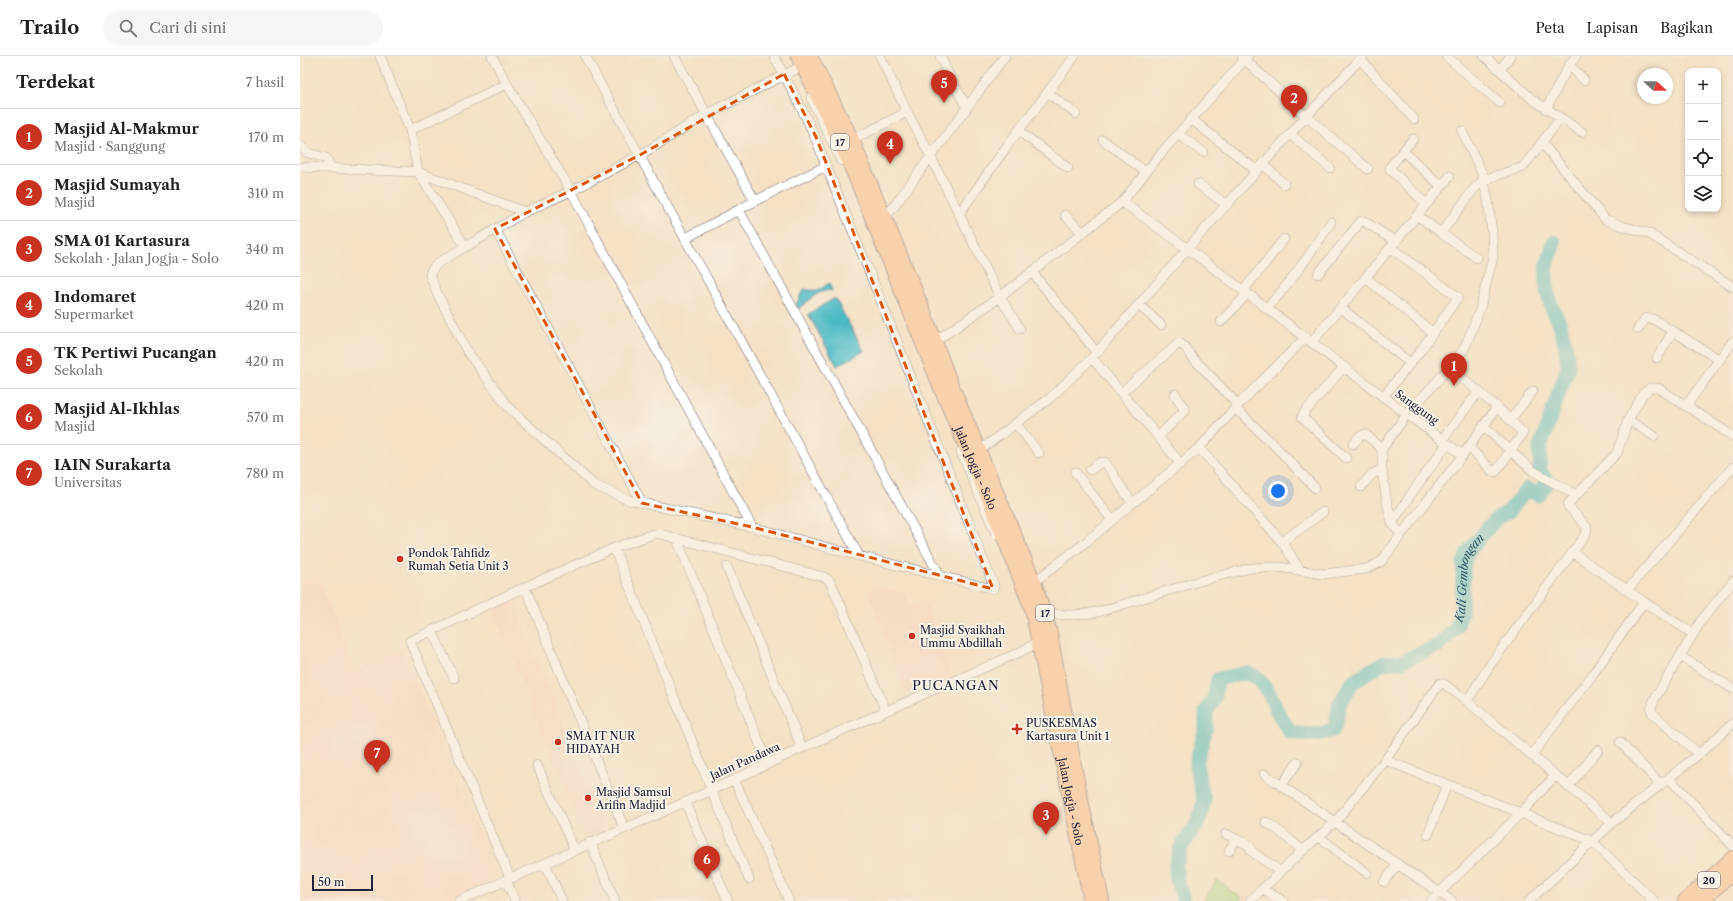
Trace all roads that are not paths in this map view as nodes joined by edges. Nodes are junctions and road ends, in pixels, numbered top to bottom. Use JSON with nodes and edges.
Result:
{"nodes":[{"id":1,"x":380,"y":56,"type":"edge"},
{"id":2,"x":492,"y":56,"type":"edge"},
{"id":3,"x":585,"y":56,"type":"edge"},
{"id":4,"x":674,"y":56,"type":"edge"},
{"id":5,"x":774,"y":56,"type":"edge"},
{"id":6,"x":790,"y":56,"type":"edge"},
{"id":7,"x":880,"y":56,"type":"edge"},
{"id":8,"x":940,"y":56,"type":"edge"},
{"id":9,"x":1005,"y":56,"type":"edge"},
{"id":10,"x":1075,"y":56,"type":"edge"},
{"id":11,"x":1446,"y":56,"type":"edge"},
{"id":12,"x":1484,"y":56,"type":"edge"},
{"id":13,"x":1510,"y":56,"type":"edge"},
{"id":14,"x":1576,"y":56,"type":"edge"},
{"id":15,"x":1245,"y":58,"type":"edge"},
{"id":16,"x":1362,"y":58,"type":"edge"},
{"id":17,"x":804,"y":61,"type":"edge"},
{"id":18,"x":1569,"y":65,"type":"junction"},
{"id":19,"x":1500,"y":70,"type":"junction"},
{"id":20,"x":784,"y":74,"type":"junction"},
{"id":21,"x":1584,"y":80,"type":"dead end"},
{"id":22,"x":507,"y":84,"type":"junction"},
{"id":23,"x":1048,"y":93,"type":"junction"},
{"id":24,"x":1500,"y":103,"type":"dead end"},
{"id":25,"x":967,"y":108,"type":"junction"},
{"id":26,"x":1546,"y":109,"type":"junction"},
{"id":27,"x":907,"y":112,"type":"junction"},
{"id":28,"x":707,"y":114,"type":"junction"},
{"id":29,"x":1076,"y":114,"type":"dead end"},
{"id":30,"x":1306,"y":116,"type":"junction"},
{"id":31,"x":1560,"y":118,"type":"junction"},
{"id":32,"x":1191,"y":119,"type":"junction"},
{"id":33,"x":1414,"y":119,"type":"dead end"},
{"id":34,"x":410,"y":130,"type":"junction"},
{"id":35,"x":1019,"y":131,"type":"junction"},
{"id":36,"x":1462,"y":131,"type":"dead end"},
{"id":37,"x":1582,"y":132,"type":"dead end"},
{"id":38,"x":1178,"y":134,"type":"junction"},
{"id":39,"x":1290,"y":134,"type":"junction"},
{"id":40,"x":1413,"y":139,"type":"dead end"},
{"id":41,"x":852,"y":140,"type":"junction"},
{"id":42,"x":1103,"y":140,"type":"dead end"},
{"id":43,"x":1542,"y":143,"type":"junction"},
{"id":44,"x":300,"y":145,"type":"edge"},
{"id":45,"x":1403,"y":151,"type":"junction"},
{"id":46,"x":1203,"y":152,"type":"dead end"},
{"id":47,"x":640,"y":155,"type":"junction"},
{"id":48,"x":932,"y":157,"type":"junction"},
{"id":49,"x":826,"y":166,"type":"junction"},
{"id":50,"x":300,"y":167,"type":"edge"},
{"id":51,"x":331,"y":168,"type":"junction"},
{"id":52,"x":1068,"y":168,"type":"dead end"},
{"id":53,"x":1260,"y":168,"type":"junction"},
{"id":54,"x":1330,"y":168,"type":"dead end"},
{"id":55,"x":1368,"y":169,"type":"dead end"},
{"id":56,"x":418,"y":172,"type":"junction"},
{"id":57,"x":1146,"y":172,"type":"junction"},
{"id":58,"x":1450,"y":176,"type":"dead end"},
{"id":59,"x":1483,"y":180,"type":"junction"},
{"id":60,"x":1198,"y":184,"type":"dead end"},
{"id":61,"x":1284,"y":184,"type":"dead end"},
{"id":62,"x":1441,"y":186,"type":"junction"},
{"id":63,"x":571,"y":191,"type":"junction"},
{"id":64,"x":755,"y":201,"type":"junction"},
{"id":65,"x":1122,"y":202,"type":"junction"},
{"id":66,"x":1426,"y":204,"type":"junction"},
{"id":67,"x":1227,"y":205,"type":"junction"},
{"id":68,"x":738,"y":210,"type":"junction"},
{"id":69,"x":525,"y":212,"type":"junction"},
{"id":70,"x":958,"y":214,"type":"junction"},
{"id":71,"x":1064,"y":215,"type":"dead end"},
{"id":72,"x":1418,"y":216,"type":"junction"},
{"id":73,"x":879,"y":219,"type":"junction"},
{"id":74,"x":1331,"y":222,"type":"dead end"},
{"id":75,"x":495,"y":229,"type":"junction"},
{"id":76,"x":1083,"y":233,"type":"junction"},
{"id":77,"x":1441,"y":233,"type":"junction"},
{"id":78,"x":686,"y":238,"type":"junction"},
{"id":79,"x":1284,"y":239,"type":"dead end"},
{"id":80,"x":1393,"y":245,"type":"junction"},
{"id":81,"x":466,"y":246,"type":"junction"},
{"id":82,"x":1188,"y":248,"type":"junction"},
{"id":83,"x":1477,"y":258,"type":"dead end"},
{"id":84,"x":1032,"y":272,"type":"junction"},
{"id":85,"x":1318,"y":274,"type":"dead end"},
{"id":86,"x":1366,"y":278,"type":"junction"},
{"id":87,"x":1733,"y":287,"type":"edge"},
{"id":88,"x":1245,"y":292,"type":"junction"},
{"id":89,"x":1000,"y":297,"type":"junction"},
{"id":90,"x":1139,"y":305,"type":"junction"},
{"id":91,"x":1267,"y":308,"type":"junction"},
{"id":92,"x":1341,"y":308,"type":"junction"},
{"id":93,"x":1221,"y":322,"type":"dead end"},
{"id":94,"x":1161,"y":325,"type":"dead end"},
{"id":95,"x":1020,"y":329,"type":"dead end"},
{"id":96,"x":1638,"y":329,"type":"dead end"},
{"id":97,"x":1673,"y":331,"type":"junction"},
{"id":98,"x":1433,"y":333,"type":"junction"},
{"id":99,"x":1309,"y":339,"type":"junction"},
{"id":100,"x":1733,"y":341,"type":"edge"},
{"id":101,"x":930,"y":344,"type":"junction"},
{"id":102,"x":1095,"y":355,"type":"junction"},
{"id":103,"x":1657,"y":358,"type":"dead end"},
{"id":104,"x":1720,"y":360,"type":"junction"},
{"id":105,"x":1410,"y":363,"type":"junction"},
{"id":106,"x":1450,"y":366,"type":"junction"},
{"id":107,"x":1344,"y":367,"type":"junction"},
{"id":108,"x":1479,"y":391,"type":"junction"},
{"id":109,"x":1533,"y":391,"type":"dead end"},
{"id":110,"x":1122,"y":392,"type":"junction"},
{"id":111,"x":1175,"y":394,"type":"dead end"},
{"id":112,"x":1383,"y":397,"type":"junction"},
{"id":113,"x":1237,"y":406,"type":"junction"},
{"id":114,"x":1686,"y":406,"type":"junction"},
{"id":115,"x":1498,"y":407,"type":"junction"},
{"id":116,"x":1407,"y":414,"type":"junction"},
{"id":117,"x":1510,"y":420,"type":"junction"},
{"id":118,"x":1628,"y":420,"type":"junction"},
{"id":119,"x":1016,"y":424,"type":"junction"},
{"id":120,"x":1484,"y":427,"type":"junction"},
{"id":121,"x":1654,"y":436,"type":"dead end"},
{"id":122,"x":1733,"y":436,"type":"edge"},
{"id":123,"x":1158,"y":437,"type":"junction"},
{"id":124,"x":1445,"y":442,"type":"junction"},
{"id":125,"x":1353,"y":444,"type":"dead end"},
{"id":126,"x":1199,"y":448,"type":"junction"},
{"id":127,"x":1382,"y":449,"type":"junction"},
{"id":128,"x":980,"y":450,"type":"junction"},
{"id":129,"x":1466,"y":451,"type":"junction"},
{"id":130,"x":1511,"y":451,"type":"junction"},
{"id":131,"x":1039,"y":453,"type":"dead end"},
{"id":132,"x":1346,"y":458,"type":"dead end"},
{"id":133,"x":1181,"y":464,"type":"junction"},
{"id":134,"x":1733,"y":467,"type":"edge"},
{"id":135,"x":1090,"y":470,"type":"dead end"},
{"id":136,"x":1382,"y":470,"type":"junction"},
{"id":137,"x":1075,"y":472,"type":"dead end"},
{"id":138,"x":1361,"y":487,"type":"dead end"},
{"id":139,"x":1315,"y":488,"type":"dead end"},
{"id":140,"x":1576,"y":495,"type":"junction"},
{"id":141,"x":642,"y":503,"type":"junction"},
{"id":142,"x":1132,"y":503,"type":"junction"},
{"id":143,"x":1324,"y":512,"type":"dead end"},
{"id":144,"x":1112,"y":520,"type":"junction"},
{"id":145,"x":1392,"y":523,"type":"junction"},
{"id":146,"x":752,"y":527,"type":"junction"},
{"id":147,"x":1401,"y":536,"type":"junction"},
{"id":148,"x":677,"y":539,"type":"junction"},
{"id":149,"x":1282,"y":542,"type":"junction"},
{"id":150,"x":614,"y":548,"type":"junction"},
{"id":151,"x":1572,"y":552,"type":"junction"},
{"id":152,"x":859,"y":556,"type":"junction"},
{"id":153,"x":727,"y":567,"type":"dead end"},
{"id":154,"x":1300,"y":570,"type":"junction"},
{"id":155,"x":940,"y":576,"type":"junction"},
{"id":156,"x":1733,"y":581,"type":"edge"},
{"id":157,"x":1028,"y":582,"type":"junction"},
{"id":158,"x":525,"y":587,"type":"junction"},
{"id":159,"x":1627,"y":590,"type":"junction"},
{"id":160,"x":1644,"y":602,"type":"junction"},
{"id":161,"x":1045,"y":614,"type":"junction"},
{"id":162,"x":432,"y":630,"type":"junction"},
{"id":163,"x":1693,"y":634,"type":"junction"},
{"id":164,"x":1040,"y":641,"type":"junction"},
{"id":165,"x":1680,"y":656,"type":"junction"},
{"id":166,"x":454,"y":678,"type":"dead end"},
{"id":167,"x":1733,"y":689,"type":"edge"},
{"id":168,"x":1467,"y":701,"type":"junction"},
{"id":169,"x":886,"y":711,"type":"junction"},
{"id":170,"x":1733,"y":723,"type":"edge"},
{"id":171,"x":1620,"y":742,"type":"dead end"},
{"id":172,"x":802,"y":748,"type":"junction"},
{"id":173,"x":1598,"y":750,"type":"dead end"},
{"id":174,"x":1699,"y":754,"type":"junction"},
{"id":175,"x":1531,"y":756,"type":"junction"},
{"id":176,"x":1385,"y":760,"type":"junction"},
{"id":177,"x":1298,"y":762,"type":"dead end"},
{"id":178,"x":768,"y":764,"type":"junction"},
{"id":179,"x":537,"y":765,"type":"dead end"},
{"id":180,"x":1264,"y":774,"type":"dead end"},
{"id":181,"x":1555,"y":776,"type":"junction"},
{"id":182,"x":1071,"y":777,"type":"junction"},
{"id":183,"x":1669,"y":778,"type":"junction"},
{"id":184,"x":734,"y":779,"type":"junction"},
{"id":185,"x":1447,"y":784,"type":"junction"},
{"id":186,"x":1661,"y":785,"type":"junction"},
{"id":187,"x":1282,"y":786,"type":"junction"},
{"id":188,"x":1568,"y":787,"type":"junction"},
{"id":189,"x":711,"y":789,"type":"junction"},
{"id":190,"x":685,"y":802,"type":"junction"},
{"id":191,"x":1521,"y":813,"type":"junction"},
{"id":192,"x":1336,"y":821,"type":"junction"},
{"id":193,"x":1266,"y":822,"type":"dead end"},
{"id":194,"x":1612,"y":823,"type":"junction"},
{"id":195,"x":624,"y":828,"type":"junction"},
{"id":196,"x":1226,"y":834,"type":"dead end"},
{"id":197,"x":1428,"y":835,"type":"dead end"},
{"id":198,"x":1319,"y":837,"type":"junction"},
{"id":199,"x":1236,"y":839,"type":"junction"},
{"id":200,"x":1592,"y":841,"type":"junction"},
{"id":201,"x":590,"y":842,"type":"junction"},
{"id":202,"x":1733,"y":846,"type":"edge"},
{"id":203,"x":574,"y":849,"type":"junction"},
{"id":204,"x":1303,"y":850,"type":"junction"},
{"id":205,"x":1229,"y":851,"type":"dead end"},
{"id":206,"x":1733,"y":858,"type":"edge"},
{"id":207,"x":545,"y":863,"type":"junction"},
{"id":208,"x":1398,"y":864,"type":"junction"},
{"id":209,"x":1281,"y":872,"type":"junction"},
{"id":210,"x":1733,"y":872,"type":"edge"},
{"id":211,"x":1367,"y":873,"type":"dead end"},
{"id":212,"x":508,"y":879,"type":"junction"},
{"id":213,"x":749,"y":879,"type":"dead end"},
{"id":214,"x":1384,"y":882,"type":"dead end"},
{"id":215,"x":1263,"y":889,"type":"junction"},
{"id":216,"x":1440,"y":892,"type":"junction"},
{"id":217,"x":461,"y":901,"type":"edge"},
{"id":218,"x":515,"y":901,"type":"edge"},
{"id":219,"x":562,"y":901,"type":"edge"},
{"id":220,"x":614,"y":901,"type":"edge"},
{"id":221,"x":728,"y":901,"type":"edge"},
{"id":222,"x":789,"y":901,"type":"edge"},
{"id":223,"x":1091,"y":901,"type":"edge"},
{"id":224,"x":1102,"y":901,"type":"edge"},
{"id":225,"x":1250,"y":901,"type":"edge"},
{"id":226,"x":1283,"y":901,"type":"edge"},
{"id":227,"x":1431,"y":901,"type":"edge"},
{"id":228,"x":1452,"y":901,"type":"edge"},
{"id":229,"x":1529,"y":901,"type":"edge"},
{"id":230,"x":1654,"y":901,"type":"edge"},
{"id":231,"x":1685,"y":901,"type":"edge"},
{"id":232,"x":1701,"y":901,"type":"edge"}],
"edges":[{"from":1,"to":34,"type":"street"},
{"from":2,"to":22,"type":"street"},
{"from":3,"to":47,"type":"street"},
{"from":4,"to":28,"type":"street"},
{"from":5,"to":20,"type":"street"},
{"from":6,"to":17,"type":"street"},
{"from":7,"to":27,"type":"street"},
{"from":8,"to":25,"type":"street"},
{"from":9,"to":25,"type":"street"},
{"from":10,"to":23,"type":"street"},
{"from":11,"to":24,"type":"street"},
{"from":12,"to":19,"type":"street"},
{"from":13,"to":19,"type":"street"},
{"from":14,"to":18,"type":"street"},
{"from":15,"to":30,"type":"street"},
{"from":15,"to":32,"type":"street"},
{"from":16,"to":30,"type":"street"},
{"from":16,"to":33,"type":"street"},
{"from":17,"to":20,"type":"street"},
{"from":17,"to":41,"type":"highway","name":"Jalan Jogja - Solo","number":"17"},
{"from":17,"to":73,"type":"highway","name":"Jalan Jogja - Solo","number":"17"},
{"from":17,"to":157,"type":"street"},
{"from":18,"to":21,"type":"street"},
{"from":18,"to":26,"type":"street"},
{"from":19,"to":26,"type":"street"},
{"from":20,"to":28,"type":"street"},
{"from":20,"to":49,"type":"street"},
{"from":22,"to":34,"type":"street"},
{"from":22,"to":63,"type":"street"},
{"from":23,"to":29,"type":"street"},
{"from":23,"to":35,"type":"street"},
{"from":25,"to":48,"type":"street"},
{"from":26,"to":31,"type":"street"},
{"from":27,"to":41,"type":"street"},
{"from":27,"to":48,"type":"street"},
{"from":28,"to":47,"type":"street"},
{"from":28,"to":64,"type":"street"},
{"from":30,"to":39,"type":"street"},
{"from":30,"to":55,"type":"street"},
{"from":31,"to":37,"type":"street"},
{"from":31,"to":43,"type":"street"},
{"from":32,"to":38,"type":"street"},
{"from":32,"to":53,"type":"street"},
{"from":34,"to":56,"type":"street"},
{"from":35,"to":52,"type":"street"},
{"from":35,"to":70,"type":"street"},
{"from":36,"to":59,"type":"street"},
{"from":38,"to":46,"type":"street"},
{"from":38,"to":57,"type":"street"},
{"from":39,"to":53,"type":"street"},
{"from":39,"to":54,"type":"street"},
{"from":40,"to":45,"type":"street"},
{"from":41,"to":73,"type":"highway","name":"Jalan Jogja - Solo","number":"17"},
{"from":42,"to":57,"type":"street"},
{"from":43,"to":59,"type":"street"},
{"from":43,"to":87,"type":"street"},
{"from":44,"to":51,"type":"street"},
{"from":45,"to":62,"type":"street"},
{"from":45,"to":66,"type":"street"},
{"from":47,"to":63,"type":"street"},
{"from":47,"to":78,"type":"street"},
{"from":48,"to":70,"type":"street"},
{"from":48,"to":73,"type":"street"},
{"from":49,"to":64,"type":"street"},
{"from":49,"to":155,"type":"street"},
{"from":50,"to":51,"type":"street"},
{"from":51,"to":56,"type":"street"},
{"from":53,"to":61,"type":"street"},
{"from":53,"to":67,"type":"street"},
{"from":56,"to":69,"type":"street"},
{"from":56,"to":81,"type":"street"},
{"from":57,"to":65,"type":"street"},
{"from":58,"to":62,"type":"street"},
{"from":59,"to":77,"type":"street"},
{"from":59,"to":106,"type":"street"},
{"from":60,"to":67,"type":"street"},
{"from":62,"to":66,"type":"street"},
{"from":63,"to":69,"type":"street"},
{"from":63,"to":146,"type":"street"},
{"from":64,"to":68,"type":"street"},
{"from":65,"to":76,"type":"street"},
{"from":65,"to":82,"type":"street","name":"Sanggung"},
{"from":66,"to":72,"type":"street"},
{"from":67,"to":82,"type":"street"},
{"from":68,"to":78,"type":"street"},
{"from":68,"to":155,"type":"street"},
{"from":69,"to":75,"type":"street"},
{"from":70,"to":89,"type":"street"},
{"from":71,"to":76,"type":"street"},
{"from":72,"to":77,"type":"street"},
{"from":72,"to":80,"type":"street"},
{"from":73,"to":101,"type":"highway","name":"Jalan Jogja - Solo","number":"17"},
{"from":74,"to":91,"type":"street"},
{"from":75,"to":81,"type":"street"},
{"from":75,"to":141,"type":"street"},
{"from":76,"to":84,"type":"street"},
{"from":77,"to":83,"type":"street"},
{"from":78,"to":152,"type":"street"},
{"from":79,"to":88,"type":"street"},
{"from":80,"to":85,"type":"street"},
{"from":80,"to":86,"type":"street"},
{"from":80,"to":98,"type":"street"},
{"from":81,"to":141,"type":"street"},
{"from":82,"to":88,"type":"street","name":"Sanggung"},
{"from":82,"to":90,"type":"street"},
{"from":84,"to":89,"type":"street"},
{"from":84,"to":102,"type":"street"},
{"from":86,"to":92,"type":"street"},
{"from":86,"to":98,"type":"street"},
{"from":88,"to":91,"type":"street","name":"Sanggung"},
{"from":88,"to":93,"type":"street"},
{"from":89,"to":95,"type":"street"},
{"from":89,"to":101,"type":"street"},
{"from":90,"to":94,"type":"street"},
{"from":90,"to":102,"type":"street"},
{"from":91,"to":99,"type":"street","name":"Sanggung"},
{"from":92,"to":99,"type":"street"},
{"from":92,"to":105,"type":"street"},
{"from":96,"to":97,"type":"street"},
{"from":97,"to":103,"type":"street"},
{"from":97,"to":104,"type":"street"},
{"from":98,"to":105,"type":"street"},
{"from":99,"to":107,"type":"street","name":"Sanggung"},
{"from":99,"to":113,"type":"street"},
{"from":100,"to":104,"type":"street"},
{"from":101,"to":128,"type":"highway","name":"Jalan Jogja - Solo","number":"17"},
{"from":101,"to":157,"type":"highway","name":"Jalan Jogja - Solo","number":"17"},
{"from":102,"to":110,"type":"street"},
{"from":102,"to":119,"type":"street"},
{"from":104,"to":114,"type":"street"},
{"from":105,"to":112,"type":"street"},
{"from":106,"to":108,"type":"street"},
{"from":106,"to":116,"type":"street"},
{"from":107,"to":112,"type":"street","name":"Sanggung"},
{"from":107,"to":132,"type":"street"},
{"from":108,"to":115,"type":"street"},
{"from":108,"to":124,"type":"street"},
{"from":109,"to":117,"type":"street"},
{"from":110,"to":113,"type":"street"},
{"from":110,"to":123,"type":"street"},
{"from":111,"to":123,"type":"street"},
{"from":112,"to":116,"type":"street","name":"Sanggung"},
{"from":113,"to":126,"type":"street"},
{"from":113,"to":139,"type":"street"},
{"from":114,"to":118,"type":"street"},
{"from":114,"to":122,"type":"street"},
{"from":115,"to":117,"type":"street"},
{"from":115,"to":120,"type":"street"},
{"from":116,"to":124,"type":"street","name":"Sanggung"},
{"from":116,"to":127,"type":"street"},
{"from":117,"to":130,"type":"street"},
{"from":118,"to":121,"type":"street"},
{"from":118,"to":140,"type":"street"},
{"from":119,"to":128,"type":"street"},
{"from":119,"to":131,"type":"street"},
{"from":120,"to":129,"type":"street"},
{"from":120,"to":130,"type":"street"},
{"from":123,"to":133,"type":"street"},
{"from":124,"to":129,"type":"street","name":"Sanggung"},
{"from":124,"to":145,"type":"street"},
{"from":125,"to":127,"type":"street"},
{"from":126,"to":133,"type":"street"},
{"from":126,"to":149,"type":"street"},
{"from":127,"to":136,"type":"street"},
{"from":128,"to":157,"type":"highway","name":"Jalan Jogja - Solo","number":"17"},
{"from":129,"to":130,"type":"street","name":"Sanggung"},
{"from":129,"to":147,"type":"street"},
{"from":130,"to":140,"type":"street"},
{"from":133,"to":142,"type":"street"},
{"from":134,"to":159,"type":"street"},
{"from":135,"to":142,"type":"street"},
{"from":136,"to":138,"type":"street"},
{"from":136,"to":145,"type":"street"},
{"from":137,"to":144,"type":"street"},
{"from":140,"to":151,"type":"street"},
{"from":141,"to":146,"type":"street"},
{"from":142,"to":144,"type":"street"},
{"from":143,"to":149,"type":"street"},
{"from":144,"to":157,"type":"street"},
{"from":145,"to":147,"type":"street"},
{"from":146,"to":152,"type":"street"},
{"from":147,"to":154,"type":"street"},
{"from":148,"to":150,"type":"street"},
{"from":148,"to":169,"type":"street"},
{"from":148,"to":178,"type":"street"},
{"from":149,"to":154,"type":"street"},
{"from":150,"to":158,"type":"street"},
{"from":150,"to":189,"type":"street"},
{"from":151,"to":159,"type":"street"},
{"from":151,"to":168,"type":"street"},
{"from":152,"to":155,"type":"street"},
{"from":153,"to":172,"type":"street"},
{"from":154,"to":161,"type":"street"},
{"from":156,"to":163,"type":"street"},
{"from":157,"to":161,"type":"highway","name":"Jalan Jogja - Solo","number":"17"},
{"from":157,"to":164,"type":"highway","name":"Jalan Jogja - Solo","number":"17"},
{"from":158,"to":162,"type":"street"},
{"from":158,"to":195,"type":"street"},
{"from":159,"to":160,"type":"street"},
{"from":160,"to":163,"type":"street"},
{"from":160,"to":175,"type":"street"},
{"from":161,"to":182,"type":"highway","name":"Jalan Jogja - Solo","number":"17"},
{"from":162,"to":166,"type":"street"},
{"from":162,"to":212,"type":"street"},
{"from":163,"to":165,"type":"street"},
{"from":164,"to":169,"type":"street","name":"Jalan Pandawa"},
{"from":164,"to":182,"type":"highway","name":"Jalan Jogja - Solo","number":"17"},
{"from":165,"to":167,"type":"street"},
{"from":165,"to":174,"type":"street"},
{"from":168,"to":175,"type":"street"},
{"from":168,"to":176,"type":"street"},
{"from":169,"to":172,"type":"street","name":"Jalan Pandawa"},
{"from":170,"to":174,"type":"street"},
{"from":171,"to":186,"type":"street"},
{"from":172,"to":178,"type":"street","name":"Jalan Pandawa"},
{"from":173,"to":188,"type":"street"},
{"from":174,"to":183,"type":"street"},
{"from":175,"to":181,"type":"street"},
{"from":176,"to":185,"type":"street"},
{"from":176,"to":192,"type":"street"},
{"from":177,"to":187,"type":"street"},
{"from":178,"to":184,"type":"street","name":"Jalan Pandawa"},
{"from":179,"to":203,"type":"street"},
{"from":180,"to":187,"type":"street"},
{"from":181,"to":188,"type":"street"},
{"from":181,"to":191,"type":"street"},
{"from":182,"to":223,"type":"highway","name":"Jalan Jogja - Solo","number":"17"},
{"from":182,"to":224,"type":"highway","name":"Jalan Jogja - Solo","number":"17"},
{"from":183,"to":186,"type":"street"},
{"from":183,"to":202,"type":"street"},
{"from":184,"to":189,"type":"street","name":"Jalan Pandawa"},
{"from":184,"to":222,"type":"street"},
{"from":185,"to":191,"type":"street"},
{"from":185,"to":197,"type":"street"},
{"from":186,"to":194,"type":"street"},
{"from":187,"to":192,"type":"street"},
{"from":188,"to":194,"type":"street"},
{"from":189,"to":190,"type":"street","name":"Jalan Pandawa"},
{"from":189,"to":213,"type":"street"},
{"from":190,"to":195,"type":"street","name":"Jalan Pandawa"},
{"from":190,"to":221,"type":"street"},
{"from":191,"to":200,"type":"street"},
{"from":191,"to":216,"type":"street"},
{"from":192,"to":198,"type":"street"},
{"from":192,"to":208,"type":"street"},
{"from":193,"to":204,"type":"street"},
{"from":194,"to":200,"type":"street"},
{"from":195,"to":201,"type":"street","name":"Jalan Pandawa"},
{"from":196,"to":199,"type":"street"},
{"from":198,"to":204,"type":"street"},
{"from":198,"to":211,"type":"street"},
{"from":199,"to":205,"type":"street"},
{"from":199,"to":209,"type":"street"},
{"from":200,"to":229,"type":"street"},
{"from":200,"to":230,"type":"street"},
{"from":201,"to":203,"type":"street","name":"Jalan Pandawa"},
{"from":201,"to":220,"type":"street"},
{"from":203,"to":207,"type":"street","name":"Jalan Pandawa"},
{"from":204,"to":209,"type":"street"},
{"from":206,"to":231,"type":"highway","number":"20"},
{"from":207,"to":212,"type":"street","name":"Jalan Pandawa"},
{"from":207,"to":219,"type":"street"},
{"from":208,"to":214,"type":"street"},
{"from":208,"to":216,"type":"street"},
{"from":209,"to":215,"type":"street"},
{"from":210,"to":232,"type":"highway","number":"20"},
{"from":212,"to":217,"type":"street","name":"Jalan Pandawa"},
{"from":212,"to":218,"type":"street"},
{"from":215,"to":225,"type":"street"},
{"from":215,"to":226,"type":"street"},
{"from":216,"to":227,"type":"street"},
{"from":216,"to":228,"type":"street"}]}
